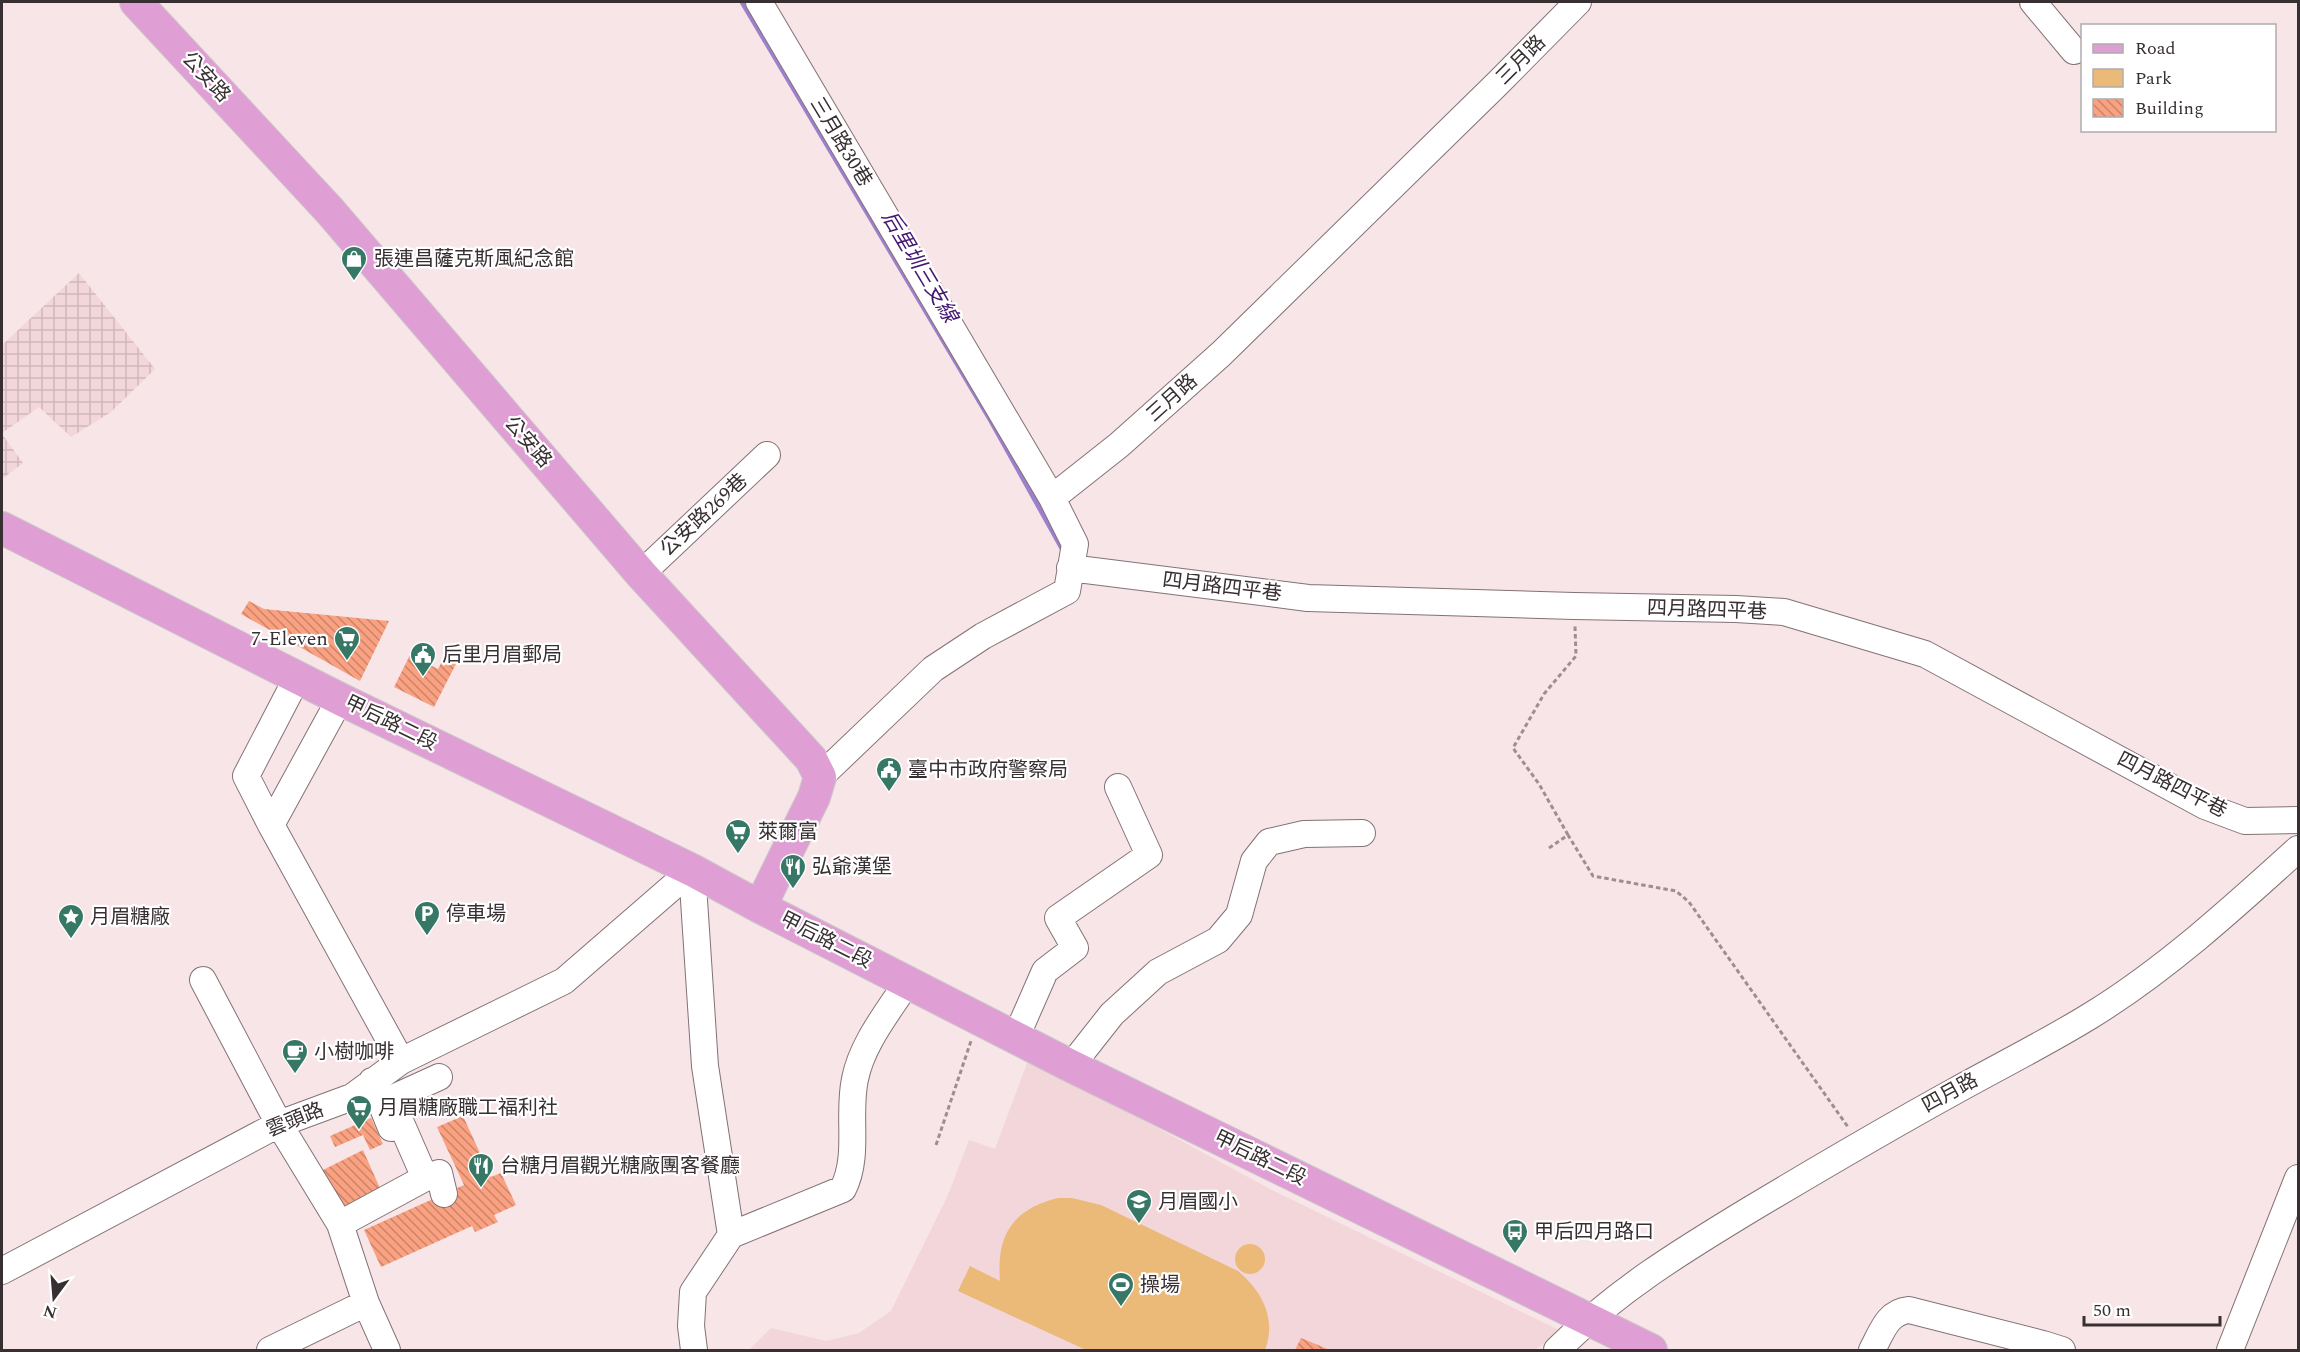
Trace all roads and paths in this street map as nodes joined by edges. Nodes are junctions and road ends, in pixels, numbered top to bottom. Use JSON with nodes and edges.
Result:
{"nodes":[{"id":1,"x":136,"y":2,"type":"edge"},
{"id":2,"x":759,"y":2,"type":"edge"},
{"id":3,"x":1578,"y":2,"type":"edge"},
{"id":4,"x":2033,"y":2,"type":"edge"},
{"id":5,"x":2074,"y":51,"type":"dead end"},
{"id":6,"x":767,"y":455,"type":"dead end"},
{"id":7,"x":1052,"y":498,"type":"junction"},
{"id":8,"x":2,"y":528,"type":"edge"},
{"id":9,"x":1070,"y":568,"type":"junction"},
{"id":10,"x":641,"y":574,"type":"junction"},
{"id":11,"x":1574,"y":606,"type":"junction"},
{"id":12,"x":298,"y":676,"type":"junction"},
{"id":13,"x":340,"y":699,"type":"junction"},
{"id":14,"x":820,"y":777,"type":"junction"},
{"id":15,"x":1119,"y":788,"type":"dead end"},
{"id":16,"x":2298,"y":820,"type":"edge"},
{"id":17,"x":271,"y":825,"type":"junction"},
{"id":18,"x":1362,"y":833,"type":"dead end"},
{"id":19,"x":1568,"y":835,"type":"junction"},
{"id":20,"x":1549,"y":848,"type":"dead end"},
{"id":21,"x":2298,"y":849,"type":"edge"},
{"id":22,"x":692,"y":870,"type":"junction"},
{"id":23,"x":760,"y":907,"type":"junction"},
{"id":24,"x":203,"y":980,"type":"dead end"},
{"id":25,"x":908,"y":981,"type":"junction"},
{"id":26,"x":978,"y":1019,"type":"junction"},
{"id":27,"x":1016,"y":1037,"type":"junction"},
{"id":28,"x":401,"y":1061,"type":"junction"},
{"id":29,"x":1071,"y":1066,"type":"junction"},
{"id":30,"x":439,"y":1077,"type":"dead end"},
{"id":31,"x":377,"y":1092,"type":"junction"},
{"id":32,"x":279,"y":1124,"type":"junction"},
{"id":33,"x":1860,"y":1144,"type":"junction"},
{"id":34,"x":936,"y":1145,"type":"dead end"},
{"id":35,"x":2298,"y":1178,"type":"edge"},
{"id":36,"x":340,"y":1224,"type":"junction"},
{"id":37,"x":731,"y":1235,"type":"junction"},
{"id":38,"x":2,"y":1270,"type":"edge"},
{"id":39,"x":366,"y":1303,"type":"junction"},
{"id":40,"x":1588,"y":1319,"type":"junction"},
{"id":41,"x":270,"y":1350,"type":"edge"},
{"id":42,"x":387,"y":1350,"type":"edge"},
{"id":43,"x":694,"y":1350,"type":"edge"},
{"id":44,"x":1557,"y":1350,"type":"edge"},
{"id":45,"x":1651,"y":1350,"type":"edge"},
{"id":46,"x":1872,"y":1350,"type":"edge"},
{"id":47,"x":2062,"y":1350,"type":"edge"},
{"id":48,"x":2230,"y":1350,"type":"edge"}],
"edges":[{"from":1,"to":10,"type":"main road","name":"公安路"},
{"from":2,"to":7,"type":"street","name":"三月路30巷"},
{"from":3,"to":7,"type":"street","name":"三月路"},
{"from":4,"to":5,"type":"street"},
{"from":6,"to":10,"type":"street","name":"公安路269巷"},
{"from":7,"to":9,"type":"street"},
{"from":8,"to":12,"type":"main road","name":"甲后路二段"},
{"from":9,"to":11,"type":"street","name":"四月路四平巷"},
{"from":9,"to":14,"type":"street"},
{"from":10,"to":14,"type":"main road","name":"公安路"},
{"from":11,"to":16,"type":"street","name":"四月路四平巷"},
{"from":11,"to":19,"type":"path"},
{"from":12,"to":13,"type":"main road","name":"甲后路二段"},
{"from":12,"to":17,"type":"street"},
{"from":13,"to":17,"type":"street"},
{"from":13,"to":22,"type":"main road","name":"甲后路二段"},
{"from":14,"to":23,"type":"main road"},
{"from":15,"to":27,"type":"street"},
{"from":17,"to":28,"type":"street"},
{"from":18,"to":29,"type":"street"},
{"from":19,"to":20,"type":"path"},
{"from":19,"to":33,"type":"path"},
{"from":21,"to":33,"type":"street","name":"四月路"},
{"from":22,"to":23,"type":"main road","name":"甲后路二段"},
{"from":22,"to":28,"type":"street","name":"雲頭路"},
{"from":22,"to":37,"type":"street"},
{"from":23,"to":25,"type":"main road","name":"甲后路二段"},
{"from":24,"to":32,"type":"street"},
{"from":25,"to":26,"type":"main road","name":"甲后路二段"},
{"from":25,"to":37,"type":"street"},
{"from":26,"to":27,"type":"main road","name":"甲后路二段"},
{"from":26,"to":34,"type":"path"},
{"from":27,"to":29,"type":"main road","name":"甲后路二段"},
{"from":28,"to":31,"type":"street","name":"雲頭路"},
{"from":29,"to":40,"type":"main road","name":"甲后路二段"},
{"from":30,"to":31,"type":"street"},
{"from":31,"to":32,"type":"street","name":"雲頭路"},
{"from":31,"to":36,"type":"street"},
{"from":32,"to":36,"type":"street"},
{"from":32,"to":38,"type":"street","name":"雲頭路"},
{"from":33,"to":40,"type":"street","name":"四月路"},
{"from":35,"to":48,"type":"street"},
{"from":36,"to":39,"type":"street"},
{"from":37,"to":43,"type":"street"},
{"from":39,"to":41,"type":"street"},
{"from":39,"to":42,"type":"street"},
{"from":40,"to":44,"type":"street","name":"四月路"},
{"from":40,"to":45,"type":"main road","name":"甲后路二段"},
{"from":46,"to":47,"type":"street"}]}
